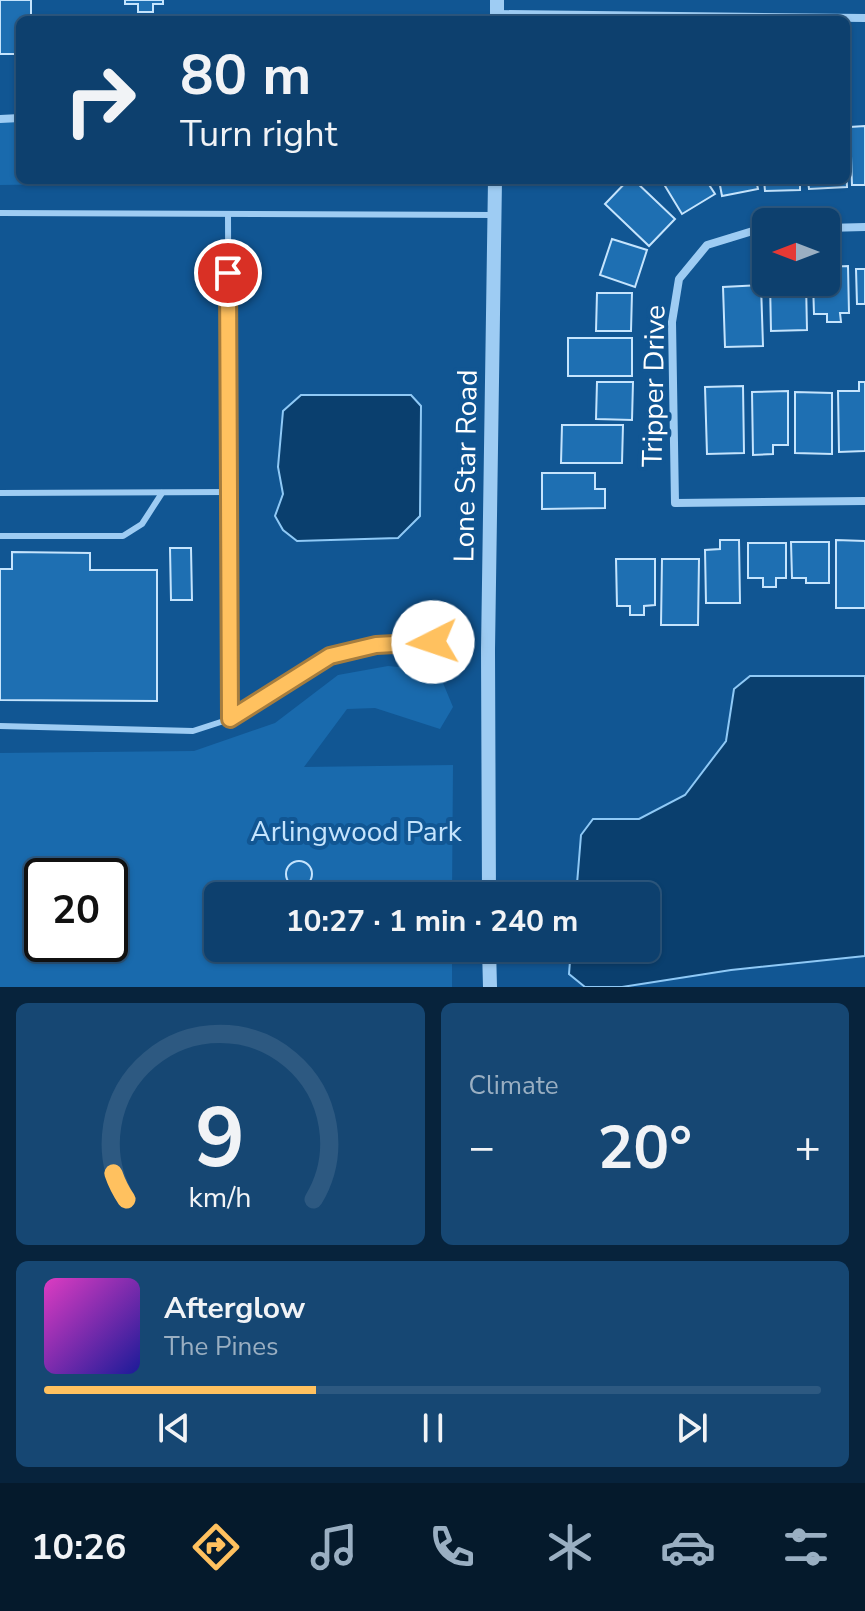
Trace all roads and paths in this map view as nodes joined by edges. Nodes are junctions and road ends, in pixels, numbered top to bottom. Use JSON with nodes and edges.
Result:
{"nodes":[{"id":1,"x":497,"y":11,"type":"edge"},
{"id":2,"x":760,"y":16,"type":"edge"},
{"id":3,"x":495,"y":184,"type":"edge"},
{"id":4,"x":0,"y":213,"type":"edge"},
{"id":5,"x":228,"y":214,"type":"junction"},
{"id":6,"x":494,"y":215,"type":"junction"},
{"id":7,"x":865,"y":227,"type":"edge"},
{"id":8,"x":840,"y":228,"type":"edge"},
{"id":9,"x":752,"y":231,"type":"edge"},
{"id":10,"x":229,"y":492,"type":"junction"},
{"id":11,"x":0,"y":493,"type":"edge"},
{"id":12,"x":162,"y":493,"type":"junction"},
{"id":13,"x":865,"y":501,"type":"edge"},
{"id":14,"x":0,"y":536,"type":"edge"},
{"id":15,"x":433,"y":642,"type":"dead end"},
{"id":16,"x":230,"y":719,"type":"junction"},
{"id":17,"x":0,"y":726,"type":"edge"},
{"id":18,"x":489,"y":882,"type":"edge"},
{"id":19,"x":489,"y":962,"type":"edge"},
{"id":20,"x":490,"y":987,"type":"edge"}],
"edges":[{"from":1,"to":2,"type":"street"},
{"from":3,"to":6,"type":"street","name":"Lone Star Road"},
{"from":4,"to":5,"type":"lane"},
{"from":5,"to":6,"type":"lane"},
{"from":5,"to":10,"type":"lane"},
{"from":6,"to":18,"type":"street","name":"Lone Star Road"},
{"from":7,"to":8,"type":"street"},
{"from":9,"to":13,"type":"street","name":"Tripper Drive"},
{"from":10,"to":12,"type":"lane"},
{"from":10,"to":16,"type":"lane"},
{"from":11,"to":12,"type":"lane"},
{"from":12,"to":14,"type":"lane"},
{"from":15,"to":16,"type":"lane"},
{"from":16,"to":17,"type":"lane"},
{"from":19,"to":20,"type":"street"}]}
